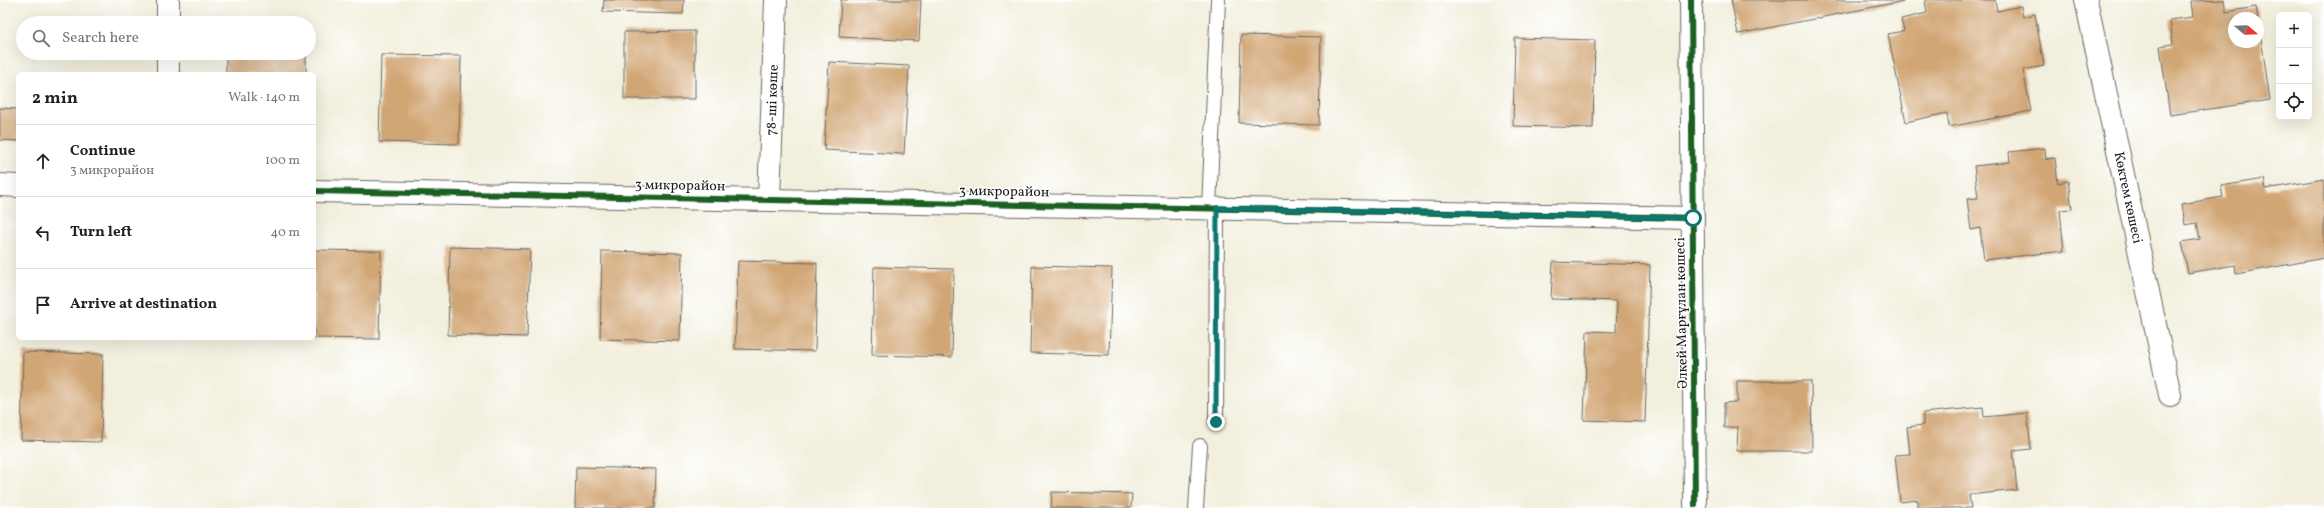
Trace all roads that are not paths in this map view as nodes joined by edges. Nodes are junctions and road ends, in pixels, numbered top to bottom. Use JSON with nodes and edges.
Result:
{"nodes":[{"id":1,"x":168,"y":0,"type":"edge"},
{"id":2,"x":776,"y":0,"type":"edge"},
{"id":3,"x":1218,"y":0,"type":"edge"},
{"id":4,"x":1691,"y":0,"type":"edge"},
{"id":5,"x":2086,"y":0,"type":"edge"},
{"id":6,"x":168,"y":16,"type":"edge"},
{"id":7,"x":168,"y":60,"type":"edge"},
{"id":8,"x":168,"y":72,"type":"edge"},
{"id":9,"x":0,"y":185,"type":"edge"},
{"id":10,"x":16,"y":186,"type":"edge"},
{"id":11,"x":316,"y":191,"type":"edge"},
{"id":12,"x":769,"y":200,"type":"junction"},
{"id":13,"x":1213,"y":208,"type":"junction"},
{"id":14,"x":1693,"y":218,"type":"junction"},
{"id":15,"x":2170,"y":395,"type":"dead end"},
{"id":16,"x":1216,"y":422,"type":"dead end"},
{"id":17,"x":1200,"y":446,"type":"dead end"},
{"id":18,"x":1695,"y":507,"type":"edge"},
{"id":19,"x":1196,"y":508,"type":"edge"}],
"edges":[{"from":1,"to":6,"type":"street"},
{"from":2,"to":12,"type":"street","name":"78-ші көше"},
{"from":3,"to":13,"type":"lane"},
{"from":4,"to":14,"type":"street","name":"Әлкей Марғұлан көшесі"},
{"from":5,"to":15,"type":"street","name":"Көктем көшесі"},
{"from":7,"to":8,"type":"street"},
{"from":9,"to":10,"type":"street"},
{"from":11,"to":12,"type":"street","name":"3 микрорайон"},
{"from":12,"to":13,"type":"street","name":"3 микрорайон"},
{"from":13,"to":14,"type":"street","name":"3 микрорайон"},
{"from":13,"to":16,"type":"lane"},
{"from":14,"to":18,"type":"street","name":"Әлкей Марғұлан көшесі"},
{"from":17,"to":19,"type":"lane"}]}
